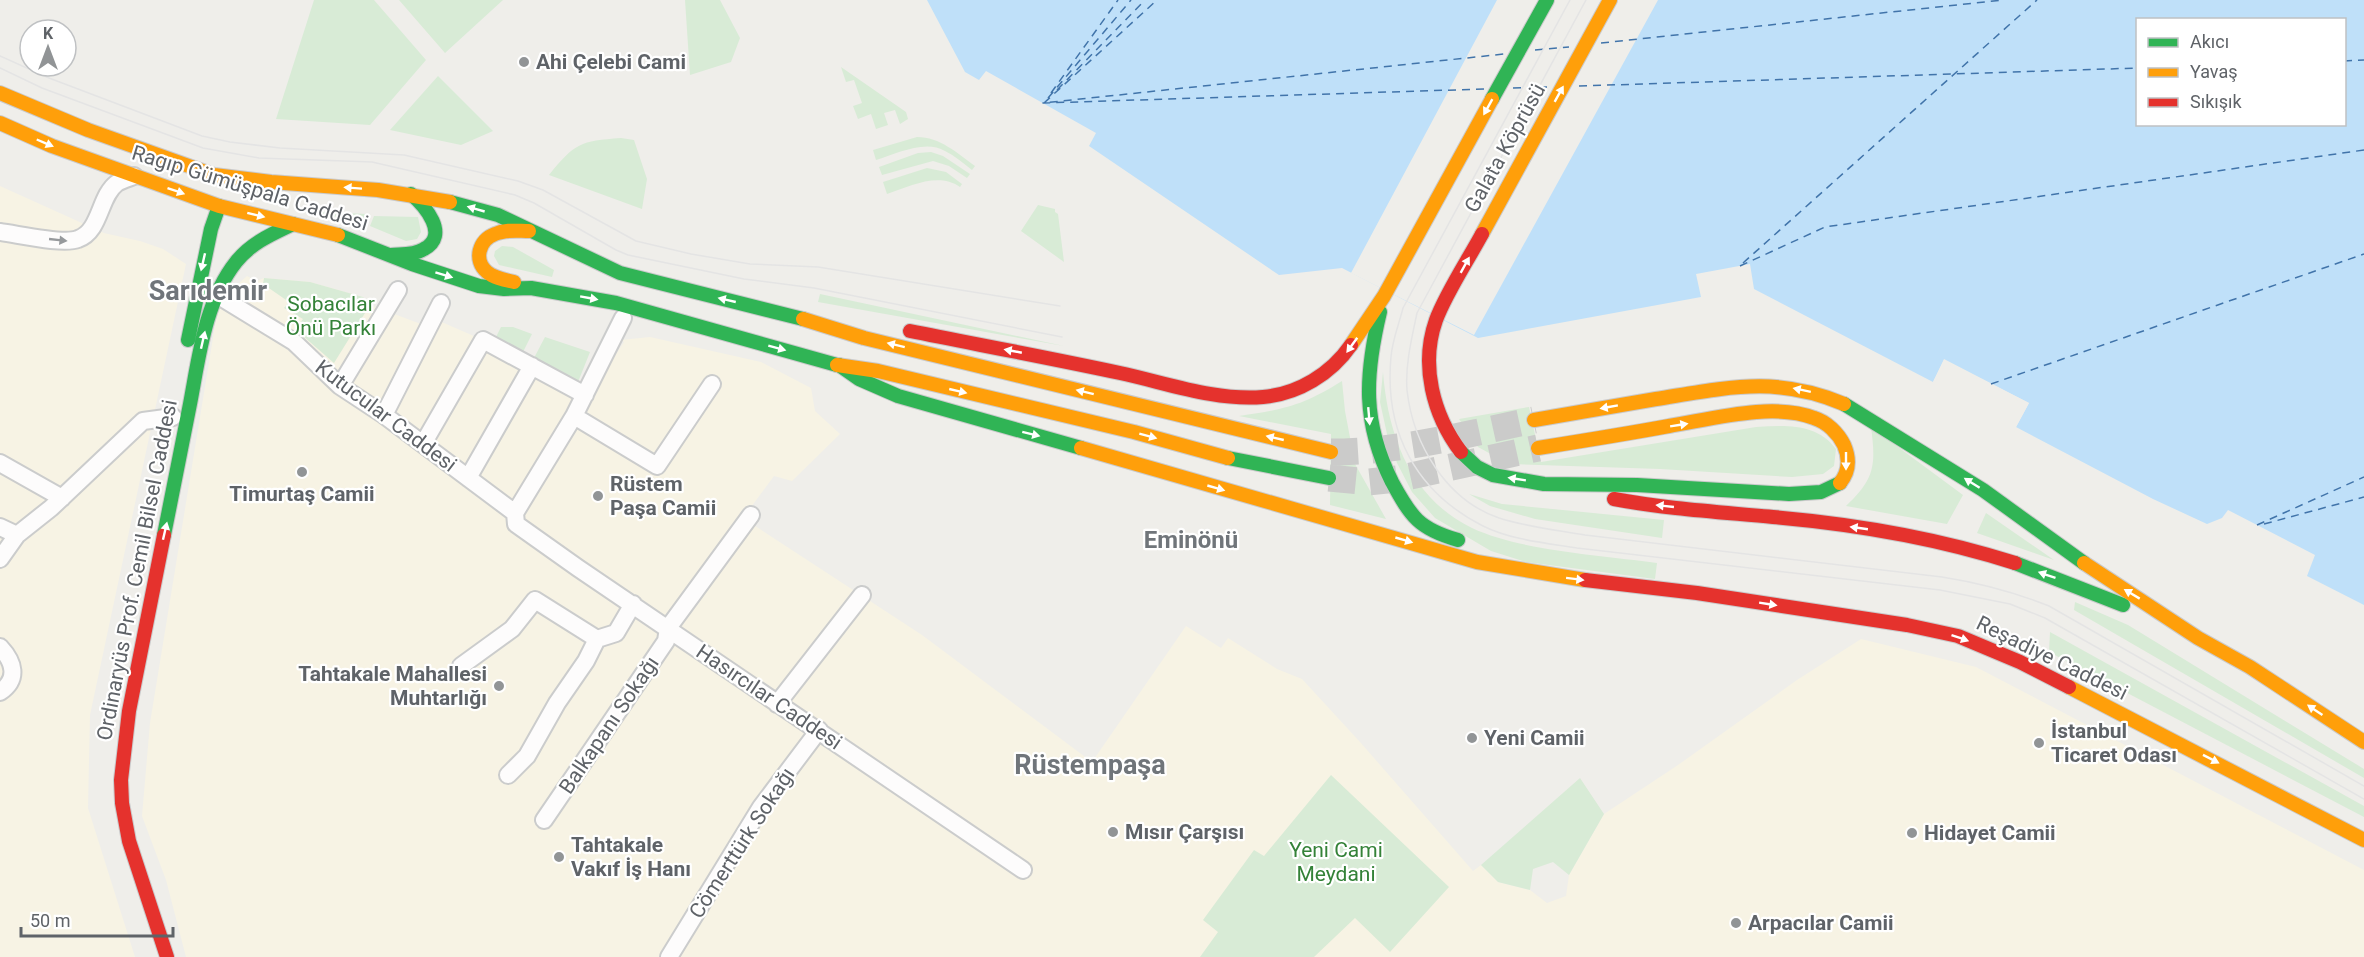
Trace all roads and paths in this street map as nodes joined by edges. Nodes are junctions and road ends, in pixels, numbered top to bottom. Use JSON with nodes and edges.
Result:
{"nodes":[{"id":1,"x":1547,"y":0,"type":"edge"},
{"id":2,"x":1610,"y":0,"type":"edge"},
{"id":3,"x":0,"y":93,"type":"edge"},
{"id":4,"x":0,"y":123,"type":"edge"},
{"id":5,"x":102,"y":135,"type":"junction"},
{"id":6,"x":91,"y":160,"type":"junction"},
{"id":7,"x":134,"y":176,"type":"junction"},
{"id":8,"x":291,"y":183,"type":"junction"},
{"id":9,"x":411,"y":194,"type":"junction"},
{"id":10,"x":219,"y":206,"type":"junction"},
{"id":11,"x":293,"y":224,"type":"junction"},
{"id":12,"x":530,"y":230,"type":"junction"},
{"id":13,"x":0,"y":232,"type":"edge"},
{"id":14,"x":389,"y":255,"type":"junction"},
{"id":15,"x":531,"y":288,"type":"junction"},
{"id":16,"x":398,"y":290,"type":"dead end"},
{"id":17,"x":217,"y":295,"type":"junction"},
{"id":18,"x":1384,"y":296,"type":"junction"},
{"id":19,"x":441,"y":303,"type":"dead end"},
{"id":20,"x":784,"y":313,"type":"junction"},
{"id":21,"x":623,"y":318,"type":"dead end"},
{"id":22,"x":852,"y":319,"type":"dead end"},
{"id":23,"x":898,"y":329,"type":"dead end"},
{"id":24,"x":839,"y":364,"type":"junction"},
{"id":25,"x":532,"y":366,"type":"junction"},
{"id":26,"x":182,"y":369,"type":"dead end"},
{"id":27,"x":712,"y":384,"type":"dead end"},
{"id":28,"x":340,"y":386,"type":"junction"},
{"id":29,"x":585,"y":395,"type":"junction"},
{"id":30,"x":177,"y":399,"type":"dead end"},
{"id":31,"x":384,"y":415,"type":"junction"},
{"id":32,"x":574,"y":416,"type":"junction"},
{"id":33,"x":173,"y":417,"type":"junction"},
{"id":34,"x":1534,"y":420,"type":"tunnel mouth"},
{"id":35,"x":423,"y":444,"type":"junction"},
{"id":36,"x":1538,"y":448,"type":"tunnel mouth"},
{"id":37,"x":1331,"y":452,"type":"tunnel mouth"},
{"id":38,"x":0,"y":463,"type":"edge"},
{"id":39,"x":468,"y":478,"type":"junction"},
{"id":40,"x":1329,"y":478,"type":"tunnel mouth"},
{"id":41,"x":1575,"y":486,"type":"junction"},
{"id":42,"x":62,"y":498,"type":"junction"},
{"id":43,"x":751,"y":515,"type":"dead end"},
{"id":44,"x":515,"y":518,"type":"junction"},
{"id":45,"x":0,"y":527,"type":"edge"},
{"id":46,"x":16,"y":536,"type":"junction"},
{"id":47,"x":0,"y":559,"type":"edge"},
{"id":48,"x":1517,"y":569,"type":"junction"},
{"id":49,"x":862,"y":595,"type":"dead end"},
{"id":50,"x":633,"y":604,"type":"junction"},
{"id":51,"x":668,"y":628,"type":"junction"},
{"id":52,"x":2198,"y":638,"type":"junction"},
{"id":53,"x":597,"y":639,"type":"junction"},
{"id":54,"x":0,"y":647,"type":"edge"},
{"id":55,"x":462,"y":666,"type":"dead end"},
{"id":56,"x":0,"y":692,"type":"edge"},
{"id":57,"x":777,"y":704,"type":"junction"},
{"id":58,"x":819,"y":730,"type":"junction"},
{"id":59,"x":2364,"y":742,"type":"edge"},
{"id":60,"x":508,"y":775,"type":"dead end"},
{"id":61,"x":544,"y":820,"type":"dead end"},
{"id":62,"x":2364,"y":840,"type":"edge"},
{"id":63,"x":1023,"y":870,"type":"dead end"},
{"id":64,"x":153,"y":957,"type":"edge"},
{"id":65,"x":167,"y":957,"type":"edge"},
{"id":66,"x":669,"y":957,"type":"edge"}],
"edges":[{"from":1,"to":18,"type":"main road","name":"Galata Köprüsü","one_way":true},
{"from":41,"to":2,"type":"main road","name":"Galata Köprüsü","one_way":true},
{"from":3,"to":5,"type":"main road","name":"Ragıp Gümüşpala Caddesi"},
{"from":4,"to":6,"type":"main road","name":"Ragıp Gümüşpala Caddesi","one_way":true},
{"from":5,"to":6,"type":"main road"},
{"from":5,"to":8,"type":"main road","name":"Ragıp Gümüşpala Caddesi"},
{"from":6,"to":7,"type":"main road","name":"Ragıp Gümüşpala Caddesi"},
{"from":7,"to":10,"type":"main road","name":"Ragıp Gümüşpala Caddesi","one_way":true},
{"from":13,"to":7,"type":"street","one_way":true},
{"from":9,"to":8,"type":"main road","name":"Ragıp Gümüşpala Caddesi","one_way":true},
{"from":8,"to":10,"type":"main road"},
{"from":12,"to":9,"type":"main road","name":"Ragıp Gümüşpala Caddesi","one_way":true},
{"from":9,"to":14,"type":"main road"},
{"from":10,"to":11,"type":"main road","name":"Ragıp Gümüşpala Caddesi","one_way":true},
{"from":10,"to":26,"type":"main road","one_way":true},
{"from":11,"to":14,"type":"main road","name":"Ragıp Gümüşpala Caddesi"},
{"from":11,"to":17,"type":"main road","name":"Ordinaryüs Prof. Cemil Bilsel Caddesi"},
{"from":12,"to":15,"type":"main road"},
{"from":20,"to":12,"type":"main road","name":"Ragıp Gümüşpala Caddesi","one_way":true},
{"from":14,"to":15,"type":"main road","name":"Ragıp Gümüşpala Caddesi","one_way":true},
{"from":15,"to":24,"type":"main road","name":"Ragıp Gümüşpala Caddesi","one_way":true},
{"from":16,"to":28,"type":"street"},
{"from":17,"to":28,"type":"street","name":"Kutucular Caddesi"},
{"from":65,"to":17,"type":"main road","name":"Ordinaryüs Prof. Cemil Bilsel Caddesi","one_way":true},
{"from":18,"to":23,"type":"main road","one_way":true},
{"from":18,"to":48,"type":"main road","one_way":true},
{"from":19,"to":31,"type":"street"},
{"from":20,"to":22,"type":"main road"},
{"from":37,"to":20,"type":"main road","one_way":true},
{"from":21,"to":29,"type":"street"},
{"from":24,"to":40,"type":"main road","one_way":true},
{"from":24,"to":48,"type":"main road","name":"Reşadiye Caddesi","one_way":true},
{"from":25,"to":29,"type":"street"},
{"from":25,"to":35,"type":"street"},
{"from":25,"to":39,"type":"street"},
{"from":27,"to":32,"type":"street"},
{"from":28,"to":31,"type":"street","name":"Kutucular Caddesi"},
{"from":29,"to":32,"type":"street"},
{"from":30,"to":33,"type":"main road","name":"Ordinaryüs Prof. Cemil Bilsel Caddesi"},
{"from":31,"to":35,"type":"street","name":"Kutucular Caddesi"},
{"from":32,"to":44,"type":"street"},
{"from":33,"to":42,"type":"street"},
{"from":33,"to":64,"type":"main road","name":"Ordinaryüs Prof. Cemil Bilsel Caddesi"},
{"from":52,"to":34,"type":"main road","one_way":true},
{"from":35,"to":39,"type":"street","name":"Kutucular Caddesi"},
{"from":36,"to":41,"type":"main road","one_way":true},
{"from":38,"to":42,"type":"street"},
{"from":39,"to":44,"type":"street","name":"Kutucular Caddesi"},
{"from":52,"to":41,"type":"main road","one_way":true},
{"from":42,"to":46,"type":"street"},
{"from":43,"to":51,"type":"street","name":"Balkapanı Sokağı"},
{"from":44,"to":50,"type":"street","name":"Hasırcılar Caddesi"},
{"from":45,"to":46,"type":"street"},
{"from":46,"to":47,"type":"street"},
{"from":48,"to":62,"type":"main road","name":"Reşadiye Caddesi","one_way":true},
{"from":49,"to":57,"type":"street"},
{"from":50,"to":51,"type":"street","name":"Hasırcılar Caddesi"},
{"from":50,"to":53,"type":"street"},
{"from":51,"to":57,"type":"street","name":"Hasırcılar Caddesi"},
{"from":51,"to":61,"type":"street","name":"Balkapanı Sokağı"},
{"from":59,"to":52,"type":"main road","one_way":true},
{"from":53,"to":55,"type":"street"},
{"from":53,"to":60,"type":"street"},
{"from":54,"to":56,"type":"street"},
{"from":57,"to":58,"type":"street","name":"Hasırcılar Caddesi"},
{"from":58,"to":63,"type":"street","name":"Hasırcılar Caddesi"},
{"from":58,"to":66,"type":"street","name":"Cömerttürk Sokağı"}]}
